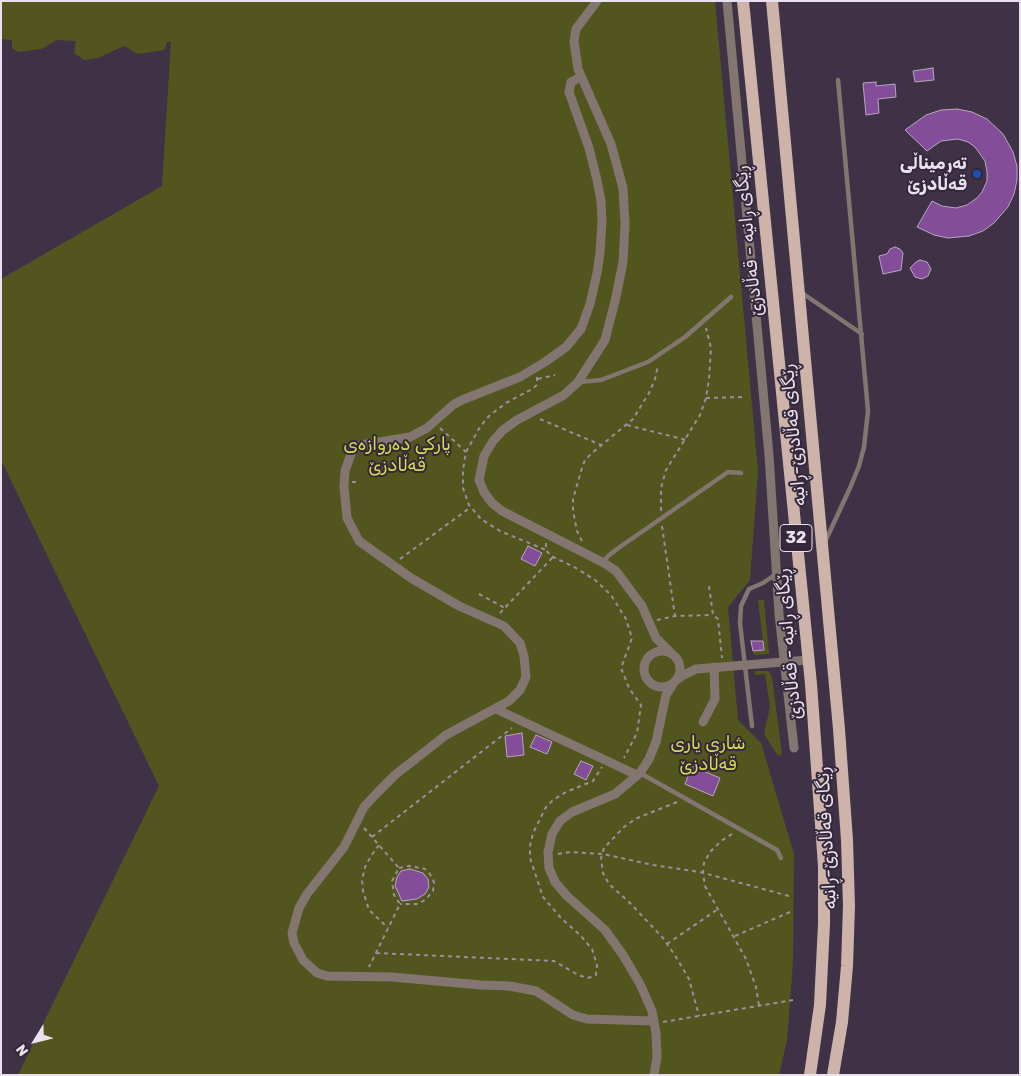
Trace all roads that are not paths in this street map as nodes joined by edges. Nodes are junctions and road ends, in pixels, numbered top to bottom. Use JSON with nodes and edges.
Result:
{"nodes":[{"id":1,"x":597,"y":1,"type":"edge"},
{"id":2,"x":727,"y":1,"type":"edge"},
{"id":3,"x":743,"y":1,"type":"edge"},
{"id":4,"x":772,"y":1,"type":"edge"},
{"id":5,"x":581,"y":76,"type":"junction"},
{"id":6,"x":838,"y":80,"type":"dead end"},
{"id":7,"x":799,"y":291,"type":"junction"},
{"id":8,"x":731,"y":297,"type":"dead end"},
{"id":9,"x":862,"y":334,"type":"junction"},
{"id":10,"x":578,"y":382,"type":"junction"},
{"id":11,"x":741,"y":473,"type":"dead end"},
{"id":12,"x":822,"y":547,"type":"junction"},
{"id":13,"x":604,"y":563,"type":"junction"},
{"id":14,"x":777,"y":573,"type":"junction"},
{"id":15,"x":653,"y":631,"type":"junction"},
{"id":16,"x":674,"y":656,"type":"junction"},
{"id":17,"x":647,"y":659,"type":"junction"},
{"id":18,"x":808,"y":660,"type":"junction"},
{"id":19,"x":784,"y":662,"type":"junction"},
{"id":20,"x":745,"y":665,"type":"junction"},
{"id":21,"x":714,"y":667,"type":"junction"},
{"id":22,"x":696,"y":669,"type":"junction"},
{"id":23,"x":676,"y":680,"type":"junction"},
{"id":24,"x":653,"y":685,"type":"junction"},
{"id":25,"x":663,"y":702,"type":"junction"},
{"id":26,"x":496,"y":709,"type":"junction"},
{"id":27,"x":703,"y":722,"type":"dead end"},
{"id":28,"x":752,"y":726,"type":"dead end"},
{"id":29,"x":794,"y":748,"type":"dead end"},
{"id":30,"x":638,"y":774,"type":"junction"},
{"id":31,"x":780,"y":858,"type":"dead end"},
{"id":32,"x":658,"y":1022,"type":"junction"},
{"id":33,"x":654,"y":1075,"type":"edge"},
{"id":34,"x":810,"y":1075,"type":"edge"},
{"id":35,"x":833,"y":1075,"type":"edge"}],
"edges":[{"from":1,"to":5,"type":"street"},
{"from":2,"to":14,"type":"street"},
{"from":3,"to":18,"type":"main road","name":"ڕێگای ڕانیە - قەڵادزێ","number":"32"},
{"from":4,"to":7,"type":"main road","name":"ڕێگای قەڵادزێ-ڕانیە","number":"32"},
{"from":5,"to":10,"type":"street"},
{"from":5,"to":26,"type":"street"},
{"from":6,"to":9,"type":"lane"},
{"from":7,"to":9,"type":"lane"},
{"from":7,"to":12,"type":"main road","name":"ڕێگای قەڵادزێ-ڕانیە","number":"32"},
{"from":8,"to":10,"type":"lane"},
{"from":9,"to":12,"type":"lane"},
{"from":10,"to":13,"type":"street"},
{"from":11,"to":13,"type":"lane"},
{"from":12,"to":35,"type":"main road","name":"ڕێگای قەڵادزێ-ڕانیە","number":"32"},
{"from":13,"to":15,"type":"street"},
{"from":14,"to":19,"type":"street"},
{"from":14,"to":20,"type":"lane"},
{"from":15,"to":16,"type":"street"},
{"from":15,"to":17,"type":"street"},
{"from":16,"to":17,"type":"street"},
{"from":16,"to":22,"type":"street"},
{"from":16,"to":23,"type":"street"},
{"from":17,"to":24,"type":"street"},
{"from":18,"to":19,"type":"street"},
{"from":18,"to":34,"type":"main road","name":"ڕێگای ڕانیە - قەڵادزێ","number":"32"},
{"from":19,"to":20,"type":"street"},
{"from":19,"to":29,"type":"street"},
{"from":20,"to":21,"type":"street"},
{"from":20,"to":28,"type":"lane"},
{"from":21,"to":22,"type":"street"},
{"from":21,"to":27,"type":"street"},
{"from":22,"to":23,"type":"street"},
{"from":23,"to":24,"type":"street"},
{"from":23,"to":25,"type":"street"},
{"from":24,"to":25,"type":"street"},
{"from":25,"to":30,"type":"street"},
{"from":26,"to":30,"type":"street"},
{"from":26,"to":32,"type":"street"},
{"from":30,"to":31,"type":"lane"},
{"from":30,"to":32,"type":"street"},
{"from":32,"to":33,"type":"street"}]}
